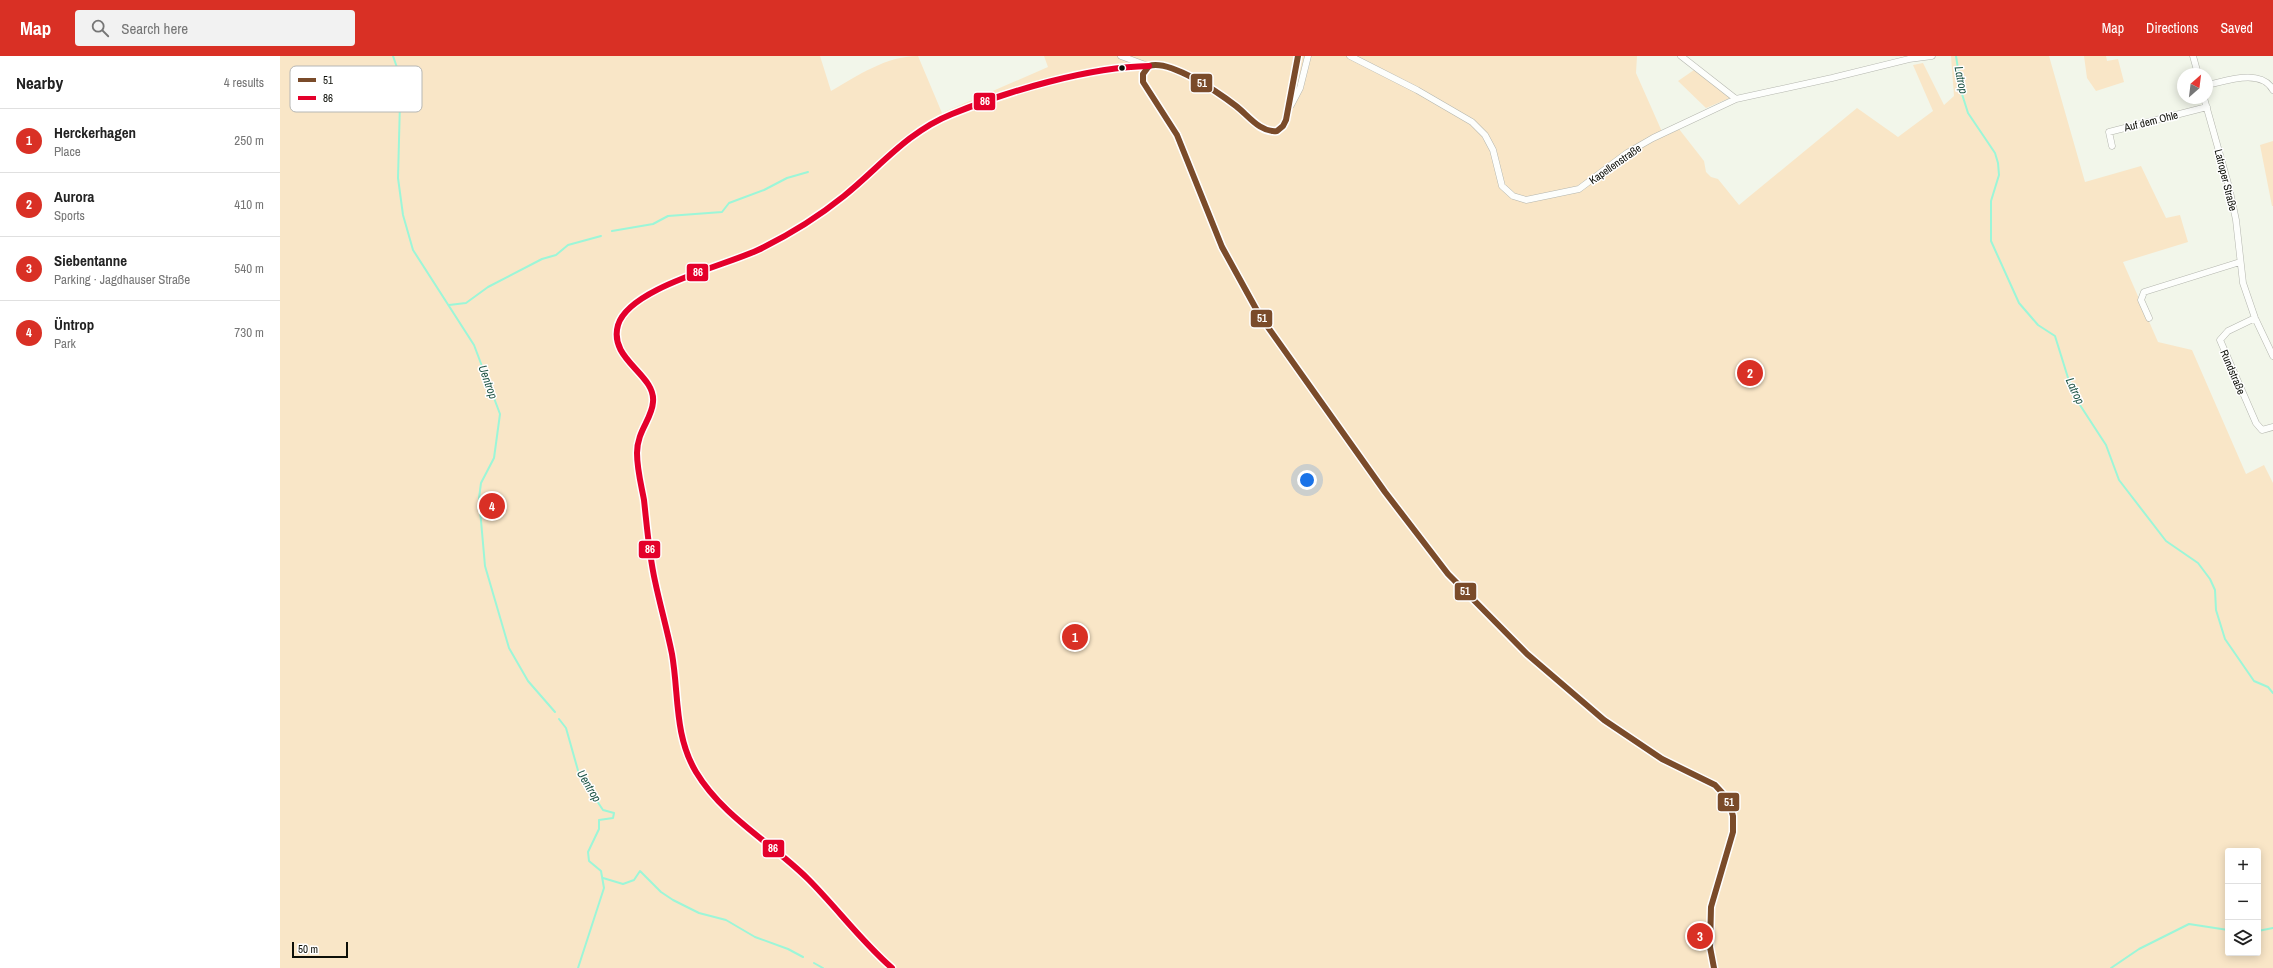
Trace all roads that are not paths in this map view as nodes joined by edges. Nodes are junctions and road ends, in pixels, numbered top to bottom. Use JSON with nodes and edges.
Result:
{"nodes":[{"id":1,"x":1121,"y":56,"type":"edge"},
{"id":2,"x":1298,"y":56,"type":"edge"},
{"id":3,"x":1308,"y":56,"type":"edge"},
{"id":4,"x":1350,"y":56,"type":"edge"},
{"id":5,"x":1681,"y":56,"type":"edge"},
{"id":6,"x":1932,"y":56,"type":"edge"},
{"id":7,"x":2193,"y":56,"type":"edge"},
{"id":8,"x":1149,"y":66,"type":"junction"},
{"id":9,"x":2196,"y":68,"type":"edge"},
{"id":10,"x":2213,"y":84,"type":"edge"},
{"id":11,"x":2273,"y":90,"type":"edge"},
{"id":12,"x":1736,"y":99,"type":"junction"},
{"id":13,"x":2206,"y":104,"type":"edge"},
{"id":14,"x":1290,"y":106,"type":"junction"},
{"id":15,"x":2207,"y":107,"type":"junction"},
{"id":16,"x":2112,"y":146,"type":"dead end"},
{"id":17,"x":2240,"y":262,"type":"junction"},
{"id":18,"x":2149,"y":318,"type":"dead end"},
{"id":19,"x":2255,"y":318,"type":"junction"},
{"id":20,"x":2273,"y":356,"type":"edge"},
{"id":21,"x":2273,"y":427,"type":"edge"},
{"id":22,"x":892,"y":968,"type":"edge"},
{"id":23,"x":1714,"y":968,"type":"edge"}],
"edges":[{"from":1,"to":8,"type":"street"},
{"from":2,"to":14,"type":"street"},
{"from":3,"to":14,"type":"street"},
{"from":4,"to":12,"type":"street","name":"Kapellenstraße"},
{"from":5,"to":12,"type":"street"},
{"from":6,"to":12,"type":"street","name":"Kapellenstraße"},
{"from":7,"to":9,"type":"street"},
{"from":8,"to":14,"type":"street"},
{"from":8,"to":22,"type":"street"},
{"from":8,"to":23,"type":"street"},
{"from":10,"to":11,"type":"street"},
{"from":13,"to":15,"type":"street","name":"Latroper Straße"},
{"from":15,"to":16,"type":"street","name":"Auf dem Ohle"},
{"from":15,"to":17,"type":"street","name":"Latroper Straße"},
{"from":17,"to":18,"type":"street"},
{"from":17,"to":19,"type":"street","name":"Latroper Straße"},
{"from":19,"to":20,"type":"street","name":"Latroper Straße"},
{"from":19,"to":21,"type":"street","name":"Rundstraße"}]}
